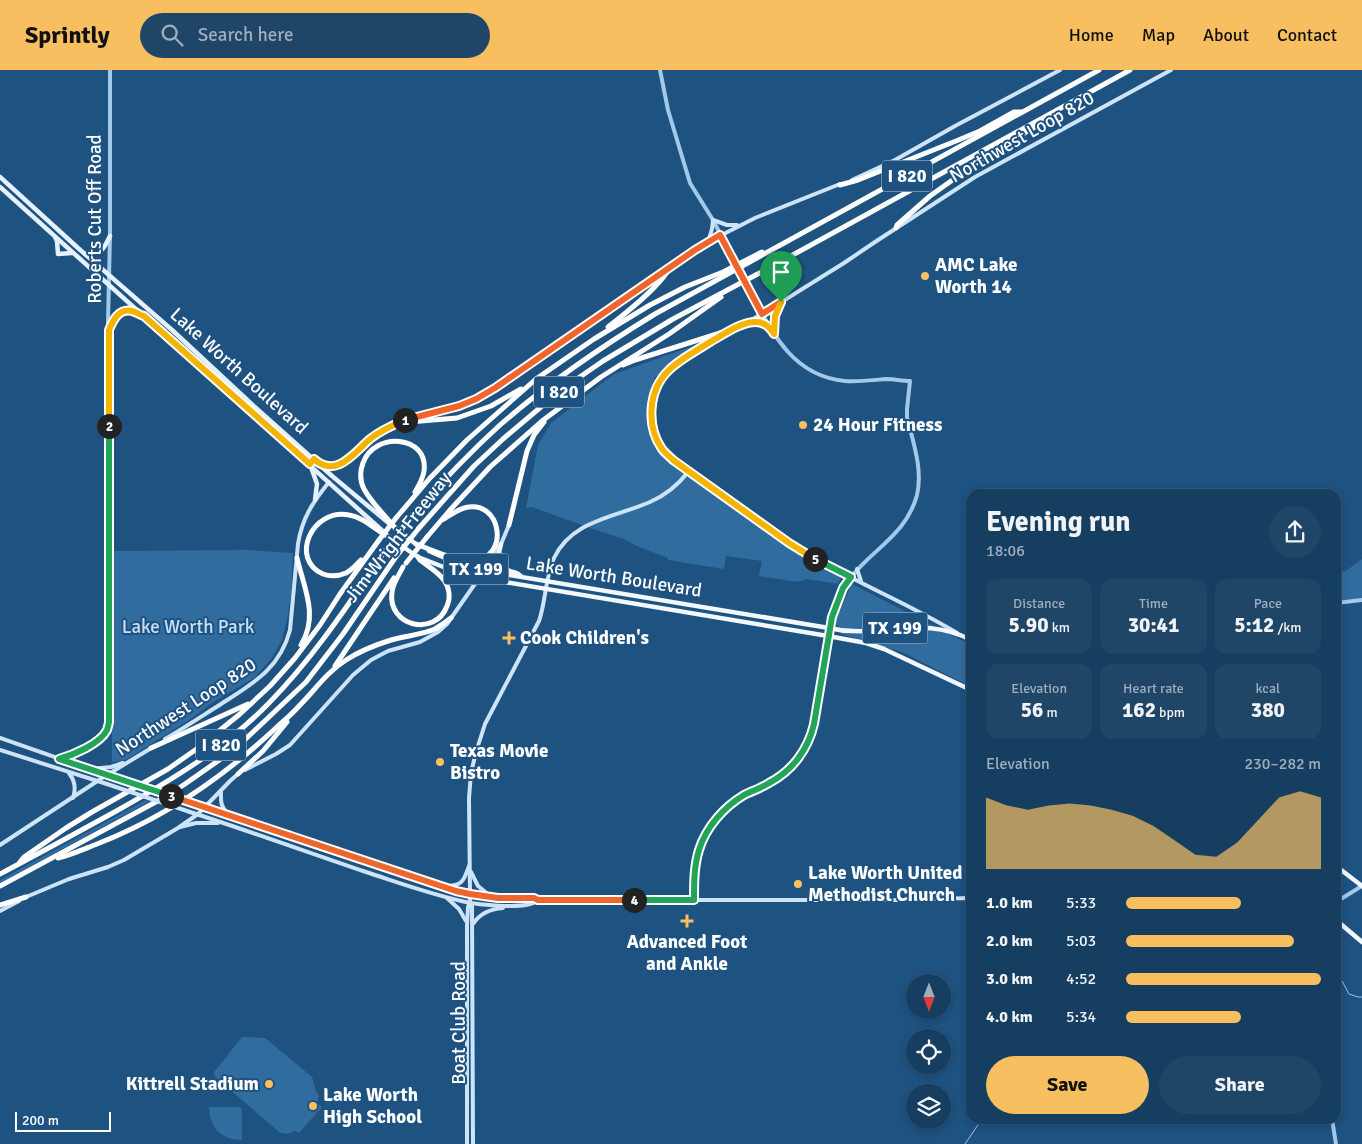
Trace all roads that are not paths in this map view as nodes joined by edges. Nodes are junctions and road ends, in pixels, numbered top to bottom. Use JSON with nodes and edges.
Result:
{"nodes":[{"id":1,"x":110,"y":70,"type":"edge"},
{"id":2,"x":660,"y":70,"type":"edge"},
{"id":3,"x":1060,"y":70,"type":"edge"},
{"id":4,"x":1099,"y":70,"type":"edge"},
{"id":5,"x":1130,"y":70,"type":"edge"},
{"id":6,"x":1171,"y":70,"type":"edge"},
{"id":7,"x":1062,"y":108,"type":"junction"},
{"id":8,"x":1023,"y":112,"type":"junction"},
{"id":9,"x":0,"y":177,"type":"edge"},
{"id":10,"x":840,"y":185,"type":"junction"},
{"id":11,"x":0,"y":187,"type":"edge"},
{"id":12,"x":713,"y":220,"type":"junction"},
{"id":13,"x":739,"y":226,"type":"junction"},
{"id":14,"x":896,"y":228,"type":"junction"},
{"id":15,"x":720,"y":235,"type":"junction"},
{"id":16,"x":54,"y":236,"type":"junction"},
{"id":17,"x":110,"y":236,"type":"junction"},
{"id":18,"x":792,"y":239,"type":"junction"},
{"id":19,"x":708,"y":242,"type":"junction"},
{"id":20,"x":85,"y":254,"type":"junction"},
{"id":21,"x":75,"y":255,"type":"junction"},
{"id":22,"x":670,"y":269,"type":"junction"},
{"id":23,"x":109,"y":275,"type":"junction"},
{"id":24,"x":108,"y":284,"type":"junction"},
{"id":25,"x":728,"y":290,"type":"junction"},
{"id":26,"x":781,"y":302,"type":"junction"},
{"id":27,"x":762,"y":314,"type":"junction"},
{"id":28,"x":144,"y":316,"type":"junction"},
{"id":29,"x":737,"y":327,"type":"junction"},
{"id":30,"x":771,"y":329,"type":"junction"},
{"id":31,"x":109,"y":330,"type":"junction"},
{"id":32,"x":774,"y":334,"type":"junction"},
{"id":33,"x":594,"y":339,"type":"junction"},
{"id":34,"x":618,"y":366,"type":"junction"},
{"id":35,"x":526,"y":386,"type":"junction"},
{"id":36,"x":552,"y":413,"type":"junction"},
{"id":37,"x":397,"y":423,"type":"junction"},
{"id":38,"x":314,"y":459,"type":"junction"},
{"id":39,"x":319,"y":464,"type":"junction"},
{"id":40,"x":310,"y":465,"type":"junction"},
{"id":41,"x":688,"y":472,"type":"junction"},
{"id":42,"x":329,"y":482,"type":"junction"},
{"id":43,"x":315,"y":500,"type":"junction"},
{"id":44,"x":402,"y":511,"type":"junction"},
{"id":45,"x":441,"y":521,"type":"junction"},
{"id":46,"x":509,"y":525,"type":"joint"},
{"id":47,"x":396,"y":529,"type":"junction"},
{"id":48,"x":389,"y":537,"type":"junction"},
{"id":49,"x":416,"y":544,"type":"junction"},
{"id":50,"x":501,"y":544,"type":"junction"},
{"id":51,"x":368,"y":553,"type":"junction"},
{"id":52,"x":418,"y":556,"type":"junction"},
{"id":53,"x":297,"y":558,"type":"junction"},
{"id":54,"x":405,"y":565,"type":"junction"},
{"id":55,"x":857,"y":570,"type":"junction"},
{"id":56,"x":485,"y":571,"type":"junction"},
{"id":57,"x":522,"y":577,"type":"junction"},
{"id":58,"x":851,"y":577,"type":"junction"},
{"id":59,"x":480,"y":578,"type":"junction"},
{"id":60,"x":548,"y":582,"type":"junction"},
{"id":61,"x":862,"y":583,"type":"junction"},
{"id":62,"x":547,"y":589,"type":"junction"},
{"id":63,"x":1362,"y":600,"type":"edge"},
{"id":64,"x":1341,"y":602,"type":"edge"},
{"id":65,"x":720,"y":610,"type":"junction"},
{"id":66,"x":728,"y":611,"type":"junction"},
{"id":67,"x":708,"y":616,"type":"junction"},
{"id":68,"x":451,"y":618,"type":"junction"},
{"id":69,"x":719,"y":618,"type":"junction"},
{"id":70,"x":830,"y":628,"type":"junction"},
{"id":71,"x":959,"y":634,"type":"junction"},
{"id":72,"x":828,"y":636,"type":"junction"},
{"id":73,"x":966,"y":638,"type":"edge"},
{"id":74,"x":294,"y":658,"type":"junction"},
{"id":75,"x":333,"y":669,"type":"junction"},
{"id":76,"x":966,"y":684,"type":"edge"},
{"id":77,"x":962,"y":685,"type":"junction"},
{"id":78,"x":966,"y":687,"type":"edge"},
{"id":79,"x":253,"y":702,"type":"junction"},
{"id":80,"x":299,"y":706,"type":"junction"},
{"id":81,"x":0,"y":739,"type":"edge"},
{"id":82,"x":152,"y":748,"type":"junction"},
{"id":83,"x":0,"y":750,"type":"edge"},
{"id":84,"x":59,"y":759,"type":"junction"},
{"id":85,"x":128,"y":762,"type":"junction"},
{"id":86,"x":89,"y":769,"type":"junction"},
{"id":87,"x":69,"y":773,"type":"junction"},
{"id":88,"x":238,"y":774,"type":"junction"},
{"id":89,"x":107,"y":775,"type":"junction"},
{"id":90,"x":97,"y":782,"type":"junction"},
{"id":91,"x":220,"y":790,"type":"junction"},
{"id":92,"x":73,"y":798,"type":"junction"},
{"id":93,"x":205,"y":807,"type":"junction"},
{"id":94,"x":198,"y":814,"type":"junction"},
{"id":95,"x":229,"y":815,"type":"junction"},
{"id":96,"x":223,"y":823,"type":"junction"},
{"id":97,"x":178,"y":828,"type":"junction"},
{"id":98,"x":0,"y":845,"type":"edge"},
{"id":99,"x":52,"y":858,"type":"junction"},
{"id":100,"x":364,"y":861,"type":"junction"},
{"id":101,"x":470,"y":863,"type":"junction"},
{"id":102,"x":18,"y":865,"type":"junction"},
{"id":103,"x":388,"y":869,"type":"junction"},
{"id":104,"x":361,"y":870,"type":"junction"},
{"id":105,"x":1341,"y":870,"type":"edge"},
{"id":106,"x":0,"y":874,"type":"edge"},
{"id":107,"x":384,"y":878,"type":"junction"},
{"id":108,"x":0,"y":886,"type":"edge"},
{"id":109,"x":442,"y":886,"type":"junction"},
{"id":110,"x":1362,"y":886,"type":"edge"},
{"id":111,"x":470,"y":894,"type":"junction"},
{"id":112,"x":445,"y":897,"type":"junction"},
{"id":113,"x":491,"y":897,"type":"junction"},
{"id":114,"x":26,"y":898,"type":"junction"},
{"id":115,"x":966,"y":898,"type":"edge"},
{"id":116,"x":1341,"y":899,"type":"edge"},
{"id":117,"x":538,"y":900,"type":"junction"},
{"id":118,"x":694,"y":900,"type":"junction"},
{"id":119,"x":470,"y":902,"type":"junction"},
{"id":120,"x":0,"y":905,"type":"edge"},
{"id":121,"x":518,"y":906,"type":"junction"},
{"id":122,"x":0,"y":911,"type":"edge"},
{"id":123,"x":1341,"y":924,"type":"edge"},
{"id":124,"x":470,"y":926,"type":"junction"},
{"id":125,"x":1362,"y":942,"type":"edge"},
{"id":126,"x":1333,"y":1124,"type":"edge"},
{"id":127,"x":467,"y":1144,"type":"edge"},
{"id":128,"x":473,"y":1144,"type":"edge"},
{"id":129,"x":1336,"y":1144,"type":"edge"}],
"edges":[{"from":1,"to":17,"type":"street","name":"Roberts Cut Off Road"},
{"from":2,"to":12,"type":"street"},
{"from":3,"to":10,"type":"main road","name":"Northwest Loop 820"},
{"from":4,"to":8,"type":"highway","name":"Jim Wright Freeway","number":"I 820"},
{"from":5,"to":7,"type":"highway","name":"Jim Wright Freeway","number":"I 820"},
{"from":6,"to":14,"type":"main road","name":"Northwest Loop 820"},
{"from":7,"to":14,"type":"highway"},
{"from":7,"to":25,"type":"highway","name":"Jim Wright Freeway","number":"I 820"},
{"from":8,"to":10,"type":"highway"},
{"from":8,"to":18,"type":"highway","name":"Jim Wright Freeway","number":"I 820"},
{"from":9,"to":20,"type":"main road","name":"Lake Worth Boulevard","number":"TX 199"},
{"from":10,"to":13,"type":"main road","name":"Northwest Loop 820"},
{"from":11,"to":16,"type":"main road","number":"TX 199"},
{"from":12,"to":13,"type":"main road"},
{"from":12,"to":15,"type":"street"},
{"from":12,"to":19,"type":"main road"},
{"from":13,"to":15,"type":"main road","name":"Northwest Loop 820"},
{"from":14,"to":26,"type":"main road","name":"Northwest Loop 820"},
{"from":15,"to":19,"type":"main road","name":"Northwest Loop 820"},
{"from":15,"to":27,"type":"street","bridge":true},
{"from":16,"to":21,"type":"main road","number":"TX 199"},
{"from":16,"to":21,"type":"main road"},
{"from":17,"to":20,"type":"main road"},
{"from":17,"to":23,"type":"street","name":"Roberts Cut Off Road"},
{"from":18,"to":33,"type":"highway"},
{"from":18,"to":102,"type":"highway","name":"Jim Wright Freeway","number":"I 820","bridge":true},
{"from":19,"to":22,"type":"main road","name":"Northwest Loop 820"},
{"from":20,"to":23,"type":"main road","name":"Lake Worth Boulevard","number":"TX 199"},
{"from":21,"to":24,"type":"main road","name":"Lake Worth Boulevard","number":"TX 199"},
{"from":22,"to":33,"type":"highway"},
{"from":22,"to":37,"type":"main road","name":"Northwest Loop 820"},
{"from":23,"to":24,"type":"street","name":"Roberts Cut Off Road"},
{"from":23,"to":38,"type":"main road","name":"Lake Worth Boulevard","number":"TX 199"},
{"from":24,"to":28,"type":"main road","name":"Lake Worth Boulevard","number":"TX 199"},
{"from":24,"to":31,"type":"street","name":"Roberts Cut Off Road"},
{"from":25,"to":34,"type":"highway"},
{"from":25,"to":99,"type":"highway","name":"Jim Wright Freeway","number":"I 820","bridge":true},
{"from":26,"to":27,"type":"main road","name":"Northwest Loop 820"},
{"from":26,"to":32,"type":"main road"},
{"from":27,"to":29,"type":"main road","name":"Northwest Loop 820"},
{"from":27,"to":30,"type":"street"},
{"from":28,"to":31,"type":"main road"},
{"from":28,"to":40,"type":"main road","name":"Lake Worth Boulevard","number":"TX 199"},
{"from":29,"to":30,"type":"main road"},
{"from":29,"to":34,"type":"highway"},
{"from":29,"to":41,"type":"main road","name":"Lake Worth Boulevard"},
{"from":30,"to":32,"type":"street"},
{"from":31,"to":84,"type":"street","name":"Roberts Cut Off Road"},
{"from":32,"to":55,"type":"street"},
{"from":33,"to":35,"type":"highway"},
{"from":34,"to":36,"type":"highway"},
{"from":35,"to":37,"type":"highway"},
{"from":35,"to":44,"type":"highway"},
{"from":36,"to":45,"type":"highway"},
{"from":36,"to":46,"type":"highway"},
{"from":37,"to":39,"type":"main road","name":"Northwest Loop 820"},
{"from":38,"to":39,"type":"main road","name":"Lake Worth Boulevard","number":"TX 199"},
{"from":38,"to":40,"type":"main road"},
{"from":39,"to":47,"type":"main road","name":"Lake Worth Boulevard","number":"TX 199"},
{"from":40,"to":42,"type":"main road","name":"Lake Worth Boulevard","number":"TX 199"},
{"from":40,"to":43,"type":"main road"},
{"from":41,"to":58,"type":"main road","name":"Lake Worth Boulevard"},
{"from":41,"to":60,"type":"main road","name":"Boat Club Road"},
{"from":42,"to":43,"type":"main road","name":"Northwest Loop 820"},
{"from":42,"to":48,"type":"main road","name":"Lake Worth Boulevard","number":"TX 199"},
{"from":43,"to":53,"type":"main road","name":"Northwest Loop 820"},
{"from":44,"to":47,"type":"highway"},
{"from":44,"to":51,"type":"highway","bridge":true},
{"from":45,"to":49,"type":"highway"},
{"from":45,"to":54,"type":"highway","bridge":true},
{"from":46,"to":50,"type":"main road"},
{"from":47,"to":49,"type":"highway","name":"Lake Worth Boulevard","number":"TX 199"},
{"from":48,"to":51,"type":"highway"},
{"from":48,"to":52,"type":"highway","name":"Lake Worth Boulevard","number":"TX 199"},
{"from":49,"to":56,"type":"highway","name":"Lake Worth Boulevard","number":"TX 199"},
{"from":50,"to":56,"type":"main road"},
{"from":50,"to":57,"type":"highway"},
{"from":51,"to":74,"type":"highway"},
{"from":52,"to":54,"type":"highway"},
{"from":52,"to":59,"type":"highway","name":"Lake Worth Boulevard","number":"TX 199"},
{"from":53,"to":74,"type":"highway"},
{"from":53,"to":82,"type":"main road","name":"Northwest Loop 820"},
{"from":54,"to":75,"type":"highway"},
{"from":55,"to":58,"type":"street"},
{"from":55,"to":61,"type":"main road"},
{"from":56,"to":57,"type":"highway","name":"Lake Worth Boulevard","number":"TX 199"},
{"from":57,"to":60,"type":"highway","name":"Lake Worth Boulevard","number":"TX 199"},
{"from":58,"to":61,"type":"main road","name":"Lake Worth Boulevard"},
{"from":58,"to":70,"type":"street"},
{"from":59,"to":62,"type":"highway","name":"Lake Worth Boulevard","number":"TX 199"},
{"from":59,"to":68,"type":"main road"},
{"from":60,"to":62,"type":"main road","name":"Boat Club Road"},
{"from":60,"to":65,"type":"highway","name":"Lake Worth Boulevard","number":"TX 199"},
{"from":61,"to":71,"type":"main road","name":"Lake Worth Boulevard"},
{"from":62,"to":67,"type":"highway","name":"Lake Worth Boulevard","number":"TX 199"},
{"from":62,"to":101,"type":"main road","name":"Boat Club Road"},
{"from":63,"to":64,"type":"street"},
{"from":65,"to":66,"type":"highway","name":"Lake Worth Boulevard","number":"TX 199"},
{"from":65,"to":67,"type":"highway"},
{"from":66,"to":69,"type":"highway"},
{"from":66,"to":70,"type":"highway","name":"Lake Worth Boulevard","number":"TX 199"},
{"from":67,"to":69,"type":"highway","name":"Lake Worth Boulevard","number":"TX 199"},
{"from":68,"to":75,"type":"highway"},
{"from":68,"to":88,"type":"main road"},
{"from":69,"to":72,"type":"highway","name":"Lake Worth Boulevard","number":"TX 199"},
{"from":70,"to":71,"type":"highway","name":"Lake Worth Boulevard","number":"TX 199"},
{"from":70,"to":72,"type":"street"},
{"from":71,"to":73,"type":"highway","name":"Lake Worth Boulevard","number":"TX 199"},
{"from":72,"to":77,"type":"highway","name":"Lake Worth Boulevard","number":"TX 199"},
{"from":72,"to":118,"type":"street"},
{"from":74,"to":79,"type":"highway"},
{"from":75,"to":80,"type":"highway"},
{"from":76,"to":77,"type":"highway"},
{"from":77,"to":78,"type":"highway","name":"Lake Worth Boulevard","number":"TX 199"},
{"from":79,"to":82,"type":"highway"},
{"from":79,"to":102,"type":"highway"},
{"from":80,"to":88,"type":"highway"},
{"from":80,"to":99,"type":"highway"},
{"from":81,"to":84,"type":"main road"},
{"from":82,"to":85,"type":"main road","name":"Northwest Loop 820"},
{"from":83,"to":87,"type":"main road"},
{"from":84,"to":86,"type":"main road"},
{"from":85,"to":86,"type":"main road"},
{"from":85,"to":89,"type":"main road","name":"Northwest Loop 820"},
{"from":86,"to":89,"type":"main road"},
{"from":87,"to":90,"type":"main road"},
{"from":87,"to":92,"type":"main road"},
{"from":88,"to":91,"type":"main road"},
{"from":89,"to":90,"type":"main road","name":"Northwest Loop 820"},
{"from":89,"to":93,"type":"main road","bridge":true},
{"from":90,"to":92,"type":"main road","name":"Northwest Loop 820"},
{"from":90,"to":94,"type":"main road","bridge":true},
{"from":91,"to":93,"type":"main road"},
{"from":91,"to":95,"type":"main road"},
{"from":92,"to":98,"type":"main road","name":"Northwest Loop 820"},
{"from":93,"to":94,"type":"main road"},
{"from":93,"to":95,"type":"main road"},
{"from":94,"to":96,"type":"main road"},
{"from":94,"to":97,"type":"main road"},
{"from":95,"to":100,"type":"main road"},
{"from":96,"to":97,"type":"main road"},
{"from":96,"to":104,"type":"main road"},
{"from":97,"to":114,"type":"main road"},
{"from":99,"to":108,"type":"highway","name":"Jim Wright Freeway","number":"I 820"},
{"from":100,"to":103,"type":"main road"},
{"from":100,"to":104,"type":"main road"},
{"from":101,"to":109,"type":"main road"},
{"from":101,"to":111,"type":"main road","name":"Boat Club Road"},
{"from":101,"to":113,"type":"main road"},
{"from":102,"to":106,"type":"highway","name":"Jim Wright Freeway","number":"I 820"},
{"from":103,"to":107,"type":"main road"},
{"from":103,"to":109,"type":"main road"},
{"from":104,"to":107,"type":"main road"},
{"from":105,"to":110,"type":"highway"},
{"from":107,"to":112,"type":"main road"},
{"from":109,"to":111,"type":"main road"},
{"from":110,"to":116,"type":"street"},
{"from":111,"to":113,"type":"main road"},
{"from":111,"to":119,"type":"main road","name":"Boat Club Road"},
{"from":112,"to":119,"type":"main road"},
{"from":112,"to":124,"type":"main road"},
{"from":113,"to":117,"type":"main road"},
{"from":114,"to":120,"type":"highway"},
{"from":114,"to":122,"type":"main road"},
{"from":115,"to":118,"type":"main road"},
{"from":117,"to":118,"type":"main road"},
{"from":117,"to":121,"type":"main road"},
{"from":119,"to":121,"type":"main road"},
{"from":119,"to":124,"type":"main road","name":"Boat Club Road"},
{"from":121,"to":124,"type":"main road"},
{"from":123,"to":125,"type":"highway"},
{"from":124,"to":127,"type":"main road","name":"Boat Club Road"},
{"from":124,"to":128,"type":"main road","name":"Boat Club Road"},
{"from":126,"to":129,"type":"street"}]}
